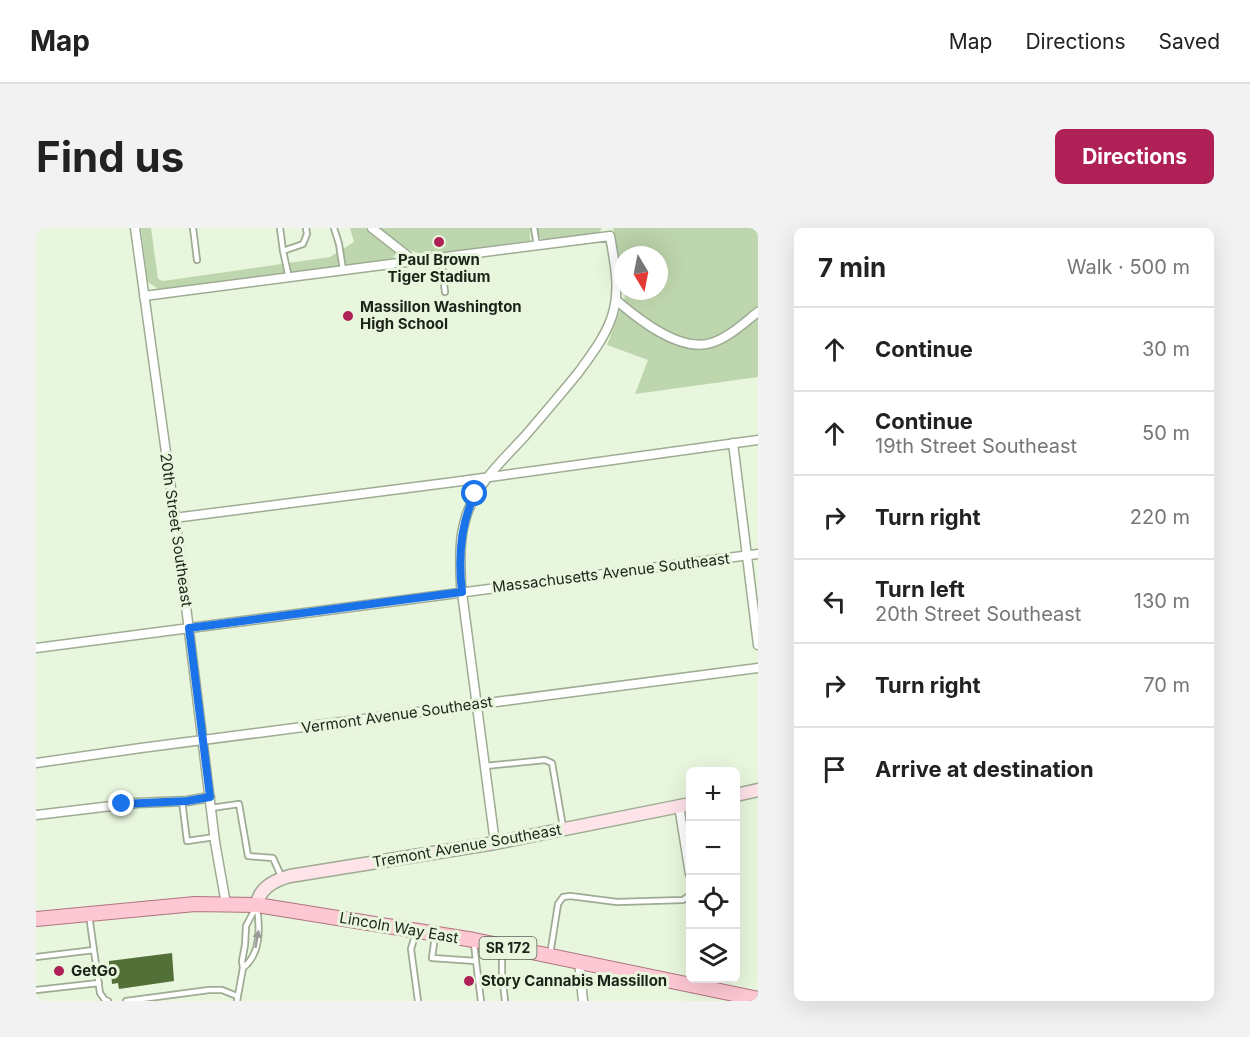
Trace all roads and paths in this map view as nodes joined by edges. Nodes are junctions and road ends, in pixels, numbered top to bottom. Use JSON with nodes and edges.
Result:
{"nodes":[{"id":1,"x":135,"y":228,"type":"edge"},
{"id":2,"x":193,"y":228,"type":"edge"},
{"id":3,"x":280,"y":228,"type":"edge"},
{"id":4,"x":306,"y":228,"type":"edge"},
{"id":5,"x":334,"y":228,"type":"edge"},
{"id":6,"x":372,"y":228,"type":"edge"},
{"id":7,"x":534,"y":228,"type":"edge"},
{"id":8,"x":609,"y":232,"type":"edge"},
{"id":9,"x":537,"y":246,"type":"junction"},
{"id":10,"x":283,"y":251,"type":"junction"},
{"id":11,"x":441,"y":258,"type":"junction"},
{"id":12,"x":197,"y":260,"type":"dead end"},
{"id":13,"x":414,"y":261,"type":"junction"},
{"id":14,"x":614,"y":264,"type":"edge"},
{"id":15,"x":343,"y":270,"type":"junction"},
{"id":16,"x":289,"y":278,"type":"junction"},
{"id":17,"x":445,"y":292,"type":"dead end"},
{"id":18,"x":144,"y":296,"type":"junction"},
{"id":19,"x":616,"y":300,"type":"joint"},
{"id":20,"x":758,"y":312,"type":"edge"},
{"id":21,"x":758,"y":440,"type":"edge"},
{"id":22,"x":733,"y":444,"type":"junction"},
{"id":23,"x":488,"y":477,"type":"junction"},
{"id":24,"x":174,"y":518,"type":"junction"},
{"id":25,"x":758,"y":554,"type":"edge"},
{"id":26,"x":746,"y":556,"type":"junction"},
{"id":27,"x":462,"y":592,"type":"junction"},
{"id":28,"x":189,"y":628,"type":"junction"},
{"id":29,"x":758,"y":645,"type":"edge"},
{"id":30,"x":36,"y":648,"type":"edge"},
{"id":31,"x":758,"y":668,"type":"edge"},
{"id":32,"x":476,"y":705,"type":"junction"},
{"id":33,"x":203,"y":740,"type":"junction"},
{"id":34,"x":36,"y":763,"type":"edge"},
{"id":35,"x":485,"y":766,"type":"junction"},
{"id":36,"x":758,"y":790,"type":"edge"},
{"id":37,"x":740,"y":794,"type":"edge"},
{"id":38,"x":210,"y":797,"type":"junction"},
{"id":39,"x":182,"y":801,"type":"junction"},
{"id":40,"x":685,"y":805,"type":"edge"},
{"id":41,"x":211,"y":808,"type":"junction"},
{"id":42,"x":36,"y":815,"type":"edge"},
{"id":43,"x":686,"y":821,"type":"edge"},
{"id":44,"x":563,"y":829,"type":"junction"},
{"id":45,"x":215,"y":837,"type":"junction"},
{"id":46,"x":495,"y":843,"type":"junction"},
{"id":47,"x":282,"y":878,"type":"junction"},
{"id":48,"x":686,"y":898,"type":"edge"},
{"id":49,"x":226,"y":904,"type":"junction"},
{"id":50,"x":257,"y":904,"type":"junction"},
{"id":51,"x":88,"y":914,"type":"junction"},
{"id":52,"x":36,"y":919,"type":"edge"},
{"id":53,"x":417,"y":930,"type":"junction"},
{"id":54,"x":436,"y":933,"type":"junction"},
{"id":55,"x":474,"y":940,"type":"junction"},
{"id":56,"x":502,"y":946,"type":"junction"},
{"id":57,"x":94,"y":950,"type":"junction"},
{"id":58,"x":550,"y":956,"type":"junction"},
{"id":59,"x":36,"y":957,"type":"edge"},
{"id":60,"x":476,"y":961,"type":"junction"},
{"id":61,"x":579,"y":962,"type":"junction"},
{"id":62,"x":243,"y":968,"type":"junction"},
{"id":63,"x":99,"y":983,"type":"junction"},
{"id":64,"x":36,"y":990,"type":"edge"},
{"id":65,"x":237,"y":998,"type":"edge"},
{"id":66,"x":758,"y":999,"type":"edge"},
{"id":67,"x":108,"y":1001,"type":"edge"},
{"id":68,"x":126,"y":1001,"type":"edge"},
{"id":69,"x":418,"y":1001,"type":"edge"},
{"id":70,"x":481,"y":1001,"type":"edge"},
{"id":71,"x":505,"y":1001,"type":"edge"},
{"id":72,"x":583,"y":1001,"type":"edge"}],
"edges":[{"from":1,"to":18,"type":"street","name":"20th Street Southeast"},
{"from":2,"to":12,"type":"lane"},
{"from":3,"to":10,"type":"lane"},
{"from":4,"to":10,"type":"lane"},
{"from":5,"to":15,"type":"lane"},
{"from":6,"to":13,"type":"street"},
{"from":7,"to":9,"type":"lane"},
{"from":8,"to":9,"type":"street"},
{"from":8,"to":14,"type":"street"},
{"from":9,"to":11,"type":"street"},
{"from":10,"to":16,"type":"lane"},
{"from":11,"to":13,"type":"street"},
{"from":11,"to":17,"type":"lane"},
{"from":13,"to":15,"type":"street"},
{"from":15,"to":16,"type":"street"},
{"from":16,"to":18,"type":"street"},
{"from":18,"to":24,"type":"street","name":"20th Street Southeast"},
{"from":19,"to":20,"type":"street"},
{"from":19,"to":23,"type":"street"},
{"from":21,"to":22,"type":"street"},
{"from":22,"to":23,"type":"street"},
{"from":22,"to":26,"type":"street"},
{"from":23,"to":24,"type":"street"},
{"from":23,"to":27,"type":"street"},
{"from":24,"to":28,"type":"street","name":"20th Street Southeast"},
{"from":25,"to":26,"type":"street","name":"Massachusetts Avenue Southeast"},
{"from":26,"to":27,"type":"street","name":"Massachusetts Avenue Southeast"},
{"from":26,"to":29,"type":"street"},
{"from":27,"to":28,"type":"street","name":"Massachusetts Avenue Southeast"},
{"from":27,"to":32,"type":"street"},
{"from":28,"to":30,"type":"street","name":"Massachusetts Avenue Southeast"},
{"from":28,"to":33,"type":"street","name":"20th Street Southeast"},
{"from":31,"to":32,"type":"street","name":"Vermont Avenue Southeast"},
{"from":32,"to":33,"type":"street","name":"Vermont Avenue Southeast"},
{"from":32,"to":35,"type":"street"},
{"from":33,"to":34,"type":"street","name":"Vermont Avenue Southeast"},
{"from":33,"to":38,"type":"street","name":"20th Street Southeast"},
{"from":35,"to":44,"type":"lane"},
{"from":35,"to":46,"type":"street"},
{"from":36,"to":37,"type":"street"},
{"from":38,"to":39,"type":"street"},
{"from":38,"to":41,"type":"street","name":"20th Street Southeast"},
{"from":39,"to":42,"type":"street"},
{"from":39,"to":45,"type":"lane"},
{"from":40,"to":43,"type":"street"},
{"from":40,"to":44,"type":"street","name":"Tremont Avenue Southeast"},
{"from":41,"to":45,"type":"street","name":"20th Street Southeast"},
{"from":41,"to":47,"type":"lane"},
{"from":44,"to":46,"type":"street","name":"Tremont Avenue Southeast"},
{"from":45,"to":49,"type":"street","name":"20th Street Southeast"},
{"from":46,"to":47,"type":"street","name":"Tremont Avenue Southeast"},
{"from":47,"to":50,"type":"street","name":"Tremont Avenue Southeast"},
{"from":48,"to":58,"type":"lane"},
{"from":49,"to":50,"type":"main road","name":"Lincoln Way East","number":"SR 172"},
{"from":49,"to":51,"type":"main road","name":"Lincoln Way East","number":"SR 172"},
{"from":50,"to":53,"type":"main road","name":"Lincoln Way East","number":"SR 172"},
{"from":50,"to":62,"type":"lane"},
{"from":62,"to":50,"type":"lane","one_way":true},
{"from":51,"to":52,"type":"main road","name":"Lincoln Way East","number":"SR 172"},
{"from":51,"to":57,"type":"lane"},
{"from":53,"to":54,"type":"main road","name":"Lincoln Way East","number":"SR 172"},
{"from":53,"to":69,"type":"lane"},
{"from":54,"to":55,"type":"main road","name":"Lincoln Way East","number":"SR 172"},
{"from":54,"to":60,"type":"lane"},
{"from":55,"to":56,"type":"main road","name":"Lincoln Way East","number":"SR 172"},
{"from":55,"to":60,"type":"lane"},
{"from":56,"to":58,"type":"main road","name":"Lincoln Way East","number":"SR 172"},
{"from":56,"to":71,"type":"lane"},
{"from":57,"to":59,"type":"lane"},
{"from":57,"to":63,"type":"lane"},
{"from":58,"to":61,"type":"main road","name":"Lincoln Way East","number":"SR 172"},
{"from":60,"to":70,"type":"lane"},
{"from":61,"to":66,"type":"main road","name":"Lincoln Way East","number":"SR 172"},
{"from":61,"to":72,"type":"street"},
{"from":62,"to":65,"type":"lane"},
{"from":63,"to":64,"type":"lane"},
{"from":63,"to":67,"type":"lane"},
{"from":65,"to":68,"type":"lane"}]}
